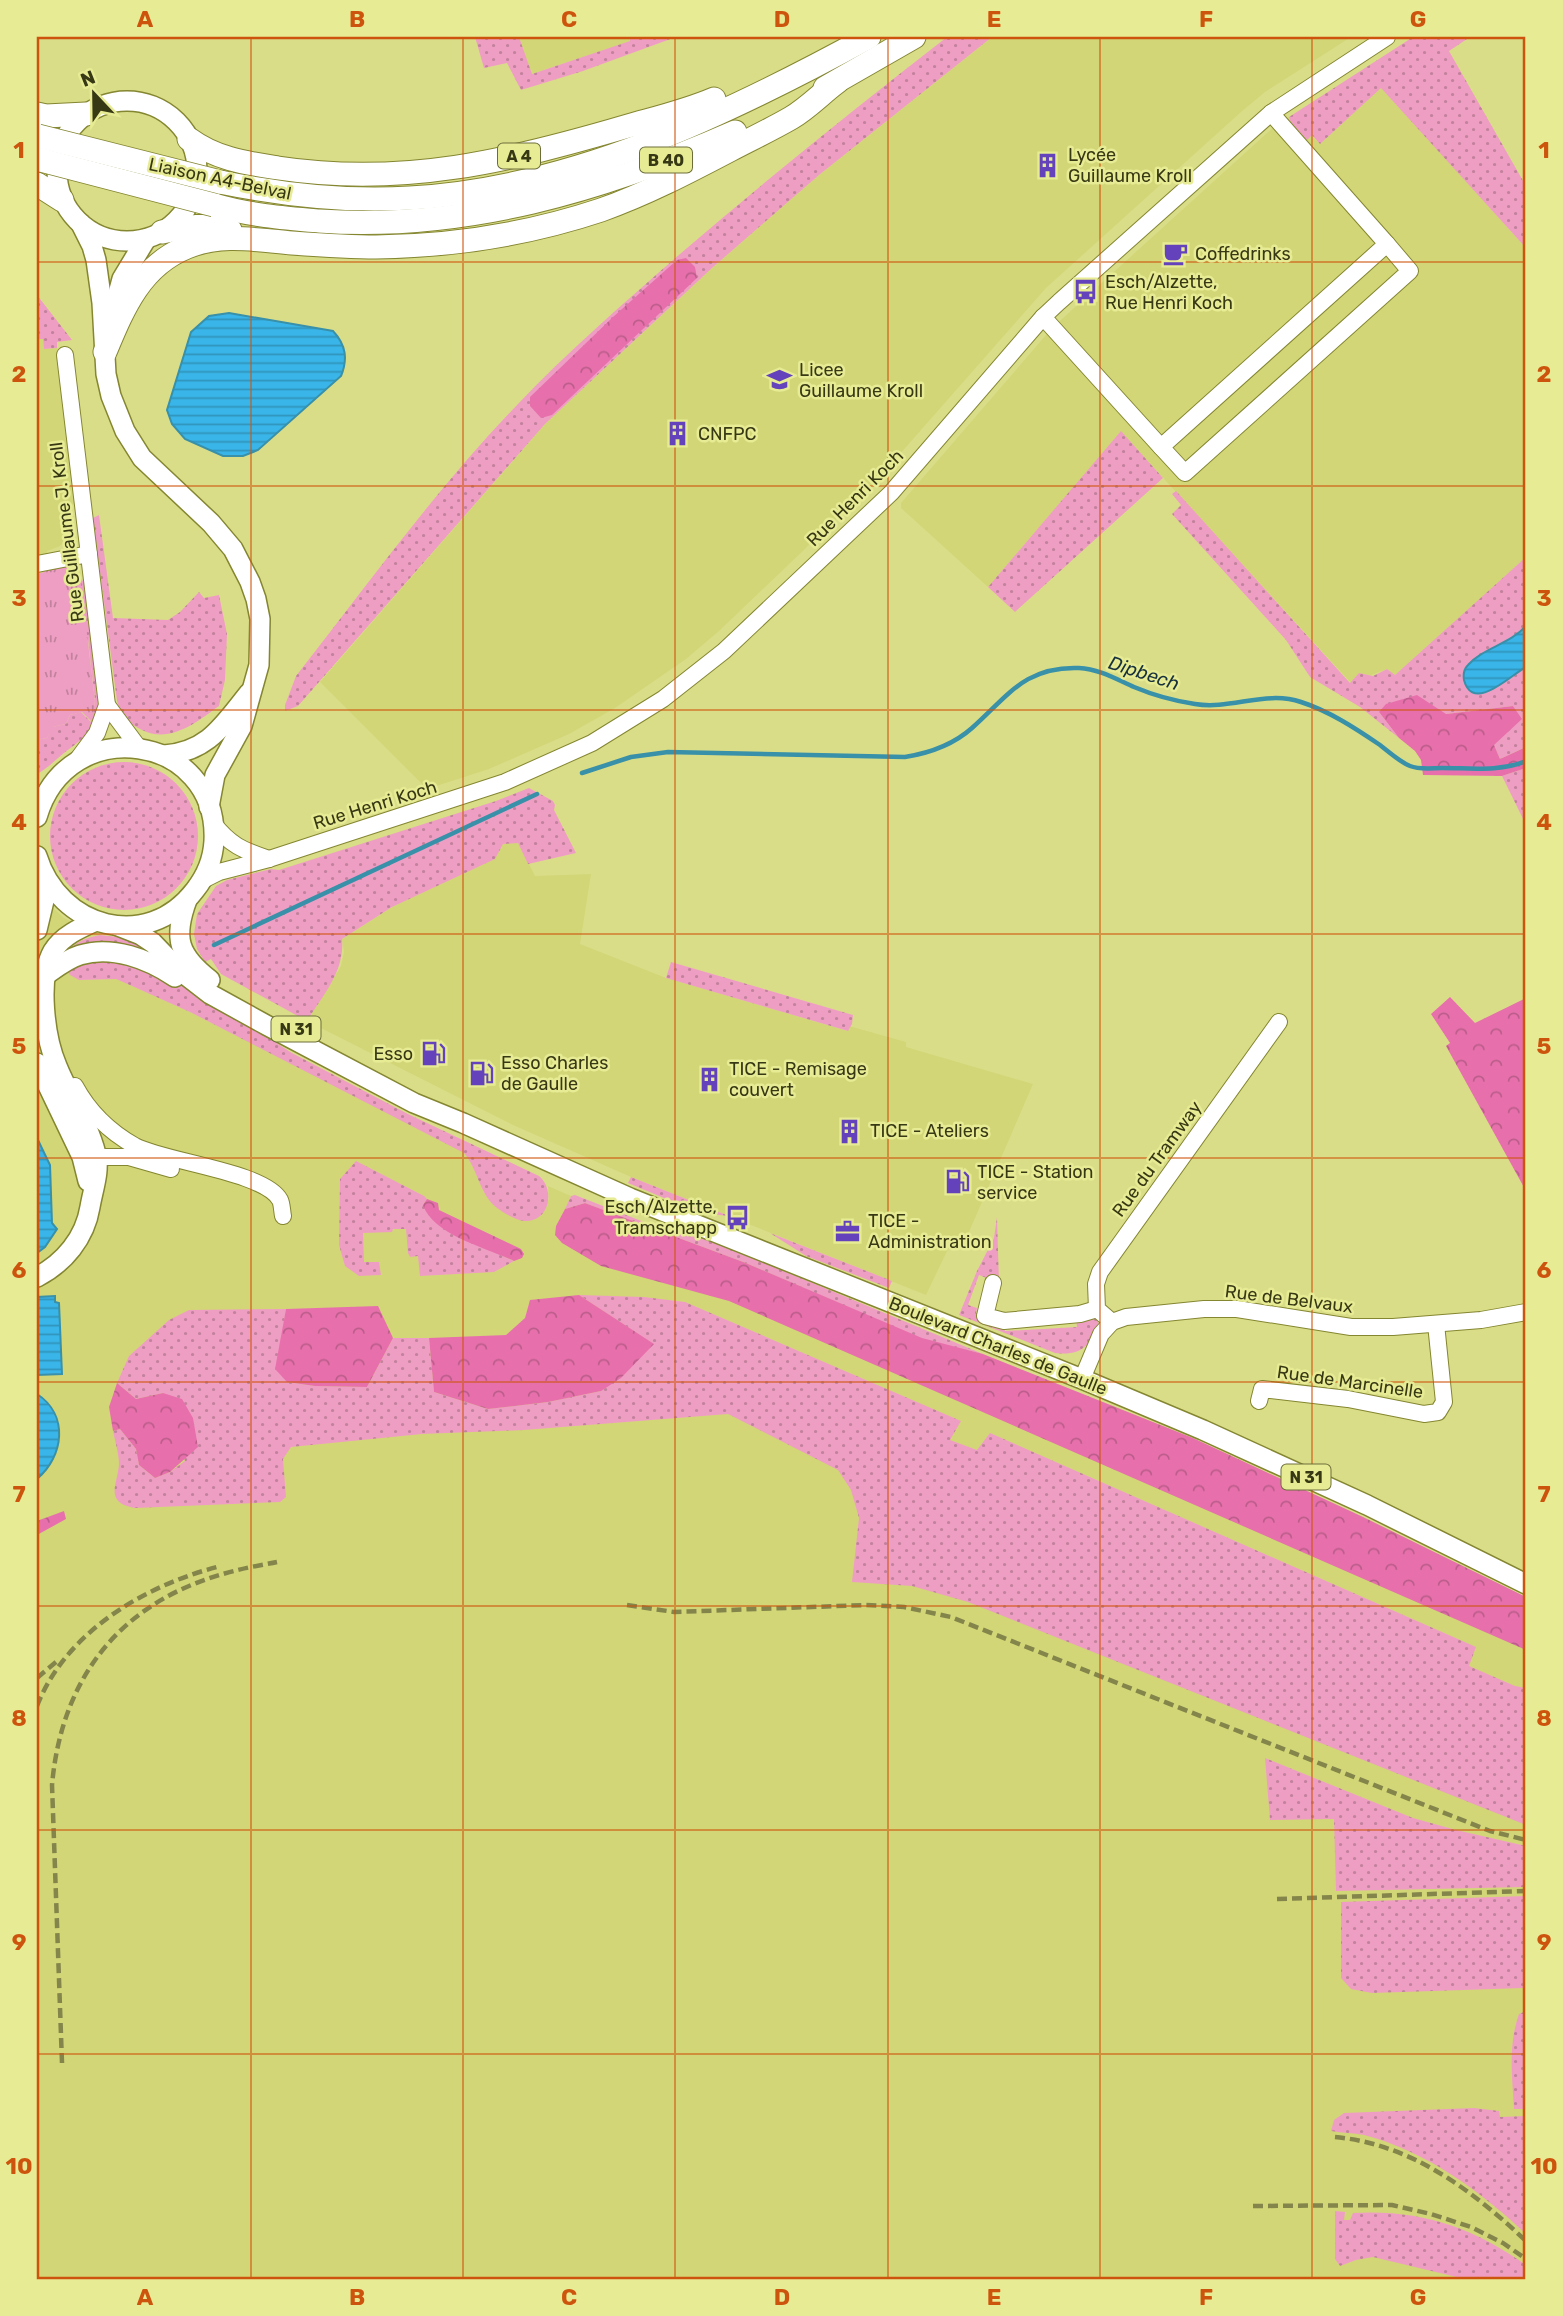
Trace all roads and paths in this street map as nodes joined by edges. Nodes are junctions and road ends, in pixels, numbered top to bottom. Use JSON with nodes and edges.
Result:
{"nodes":[{"id":1,"x":869,"y":37,"type":"edge"},
{"id":2,"x":915,"y":37,"type":"edge"},
{"id":3,"x":1387,"y":37,"type":"edge"},
{"id":4,"x":841,"y":52,"type":"junction"},
{"id":5,"x":837,"y":82,"type":"junction"},
{"id":6,"x":1271,"y":113,"type":"junction"},
{"id":7,"x":86,"y":114,"type":"junction"},
{"id":8,"x":37,"y":136,"type":"edge"},
{"id":9,"x":189,"y":139,"type":"junction"},
{"id":10,"x":37,"y":184,"type":"edge"},
{"id":11,"x":62,"y":200,"type":"junction"},
{"id":12,"x":81,"y":225,"type":"junction"},
{"id":13,"x":154,"y":235,"type":"junction"},
{"id":14,"x":256,"y":240,"type":"junction"},
{"id":15,"x":1387,"y":244,"type":"junction"},
{"id":16,"x":1043,"y":317,"type":"junction"},
{"id":17,"x":105,"y":352,"type":"junction"},
{"id":18,"x":65,"y":355,"type":"dead end"},
{"id":19,"x":1161,"y":447,"type":"junction"},
{"id":20,"x":89,"y":554,"type":"junction"},
{"id":21,"x":37,"y":564,"type":"edge"},
{"id":22,"x":254,"y":687,"type":"junction"},
{"id":23,"x":107,"y":705,"type":"junction"},
{"id":24,"x":139,"y":748,"type":"junction"},
{"id":25,"x":163,"y":755,"type":"junction"},
{"id":26,"x":77,"y":760,"type":"junction"},
{"id":27,"x":58,"y":776,"type":"junction"},
{"id":28,"x":37,"y":781,"type":"edge"},
{"id":29,"x":211,"y":815,"type":"junction"},
{"id":30,"x":37,"y":817,"type":"edge"},
{"id":31,"x":37,"y":856,"type":"edge"},
{"id":32,"x":269,"y":859,"type":"junction"},
{"id":33,"x":202,"y":880,"type":"junction"},
{"id":34,"x":48,"y":884,"type":"junction"},
{"id":35,"x":187,"y":900,"type":"junction"},
{"id":36,"x":96,"y":921,"type":"junction"},
{"id":37,"x":118,"y":926,"type":"junction"},
{"id":38,"x":37,"y":930,"type":"edge"},
{"id":39,"x":46,"y":975,"type":"junction"},
{"id":40,"x":1279,"y":1022,"type":"dead end"},
{"id":41,"x":268,"y":1026,"type":"junction"},
{"id":42,"x":44,"y":1048,"type":"edge"},
{"id":43,"x":37,"y":1063,"type":"edge"},
{"id":44,"x":463,"y":1123,"type":"junction"},
{"id":45,"x":96,"y":1157,"type":"junction"},
{"id":46,"x":257,"y":1184,"type":"junction"},
{"id":47,"x":92,"y":1199,"type":"junction"},
{"id":48,"x":283,"y":1216,"type":"dead end"},
{"id":49,"x":37,"y":1277,"type":"edge"},
{"id":50,"x":993,"y":1283,"type":"dead end"},
{"id":51,"x":1097,"y":1309,"type":"junction"},
{"id":52,"x":1526,"y":1312,"type":"edge"},
{"id":53,"x":1112,"y":1322,"type":"junction"},
{"id":54,"x":1436,"y":1324,"type":"junction"},
{"id":55,"x":1082,"y":1379,"type":"junction"},
{"id":56,"x":1259,"y":1401,"type":"dead end"},
{"id":57,"x":1526,"y":1584,"type":"edge"}],
"edges":[{"from":1,"to":4,"type":"highway","number":"A 4"},
{"from":2,"to":5,"type":"highway"},
{"from":3,"to":6,"type":"street","name":"Rue Henri Koch"},
{"from":4,"to":8,"type":"highway","name":"Liaison A4-Belval","number":"B 40","bridge":true},
{"from":4,"to":9,"type":"highway","number":"A 4"},
{"from":5,"to":8,"type":"highway","name":"Liaison A4-Belval","number":"B 40","bridge":true},
{"from":5,"to":14,"type":"highway"},
{"from":6,"to":15,"type":"street"},
{"from":6,"to":16,"type":"street","name":"Rue Henri Koch"},
{"from":7,"to":8,"type":"highway"},
{"from":7,"to":9,"type":"main road"},
{"from":7,"to":11,"type":"main road"},
{"from":9,"to":13,"type":"main road"},
{"from":10,"to":11,"type":"highway"},
{"from":11,"to":12,"type":"main road"},
{"from":12,"to":13,"type":"main road"},
{"from":12,"to":17,"type":"main road"},
{"from":13,"to":14,"type":"highway"},
{"from":13,"to":17,"type":"main road"},
{"from":14,"to":17,"type":"highway"},
{"from":15,"to":19,"type":"street"},
{"from":15,"to":19,"type":"street"},
{"from":16,"to":19,"type":"street"},
{"from":16,"to":32,"type":"street","name":"Rue Henri Koch"},
{"from":17,"to":22,"type":"main road"},
{"from":18,"to":20,"type":"street","name":"Rue Guillaume J. Kroll"},
{"from":20,"to":21,"type":"street"},
{"from":20,"to":23,"type":"street","name":"Rue Guillaume J. Kroll"},
{"from":22,"to":25,"type":"main road"},
{"from":22,"to":29,"type":"main road"},
{"from":23,"to":24,"type":"street","name":"Rue Guillaume J. Kroll"},
{"from":23,"to":26,"type":"street","name":"Rue Guillaume J. Kroll"},
{"from":24,"to":25,"type":"main road"},
{"from":24,"to":26,"type":"main road"},
{"from":25,"to":29,"type":"main road"},
{"from":26,"to":27,"type":"main road"},
{"from":27,"to":28,"type":"main road"},
{"from":27,"to":30,"type":"main road"},
{"from":29,"to":32,"type":"street"},
{"from":29,"to":33,"type":"main road"},
{"from":31,"to":34,"type":"main road"},
{"from":32,"to":33,"type":"street","name":"Rue Henri Koch"},
{"from":33,"to":35,"type":"main road"},
{"from":34,"to":36,"type":"main road"},
{"from":34,"to":38,"type":"main road"},
{"from":35,"to":37,"type":"main road"},
{"from":35,"to":44,"type":"main road","name":"Boulevard Charles de Gaulle","number":"N 31"},
{"from":36,"to":37,"type":"main road"},
{"from":36,"to":39,"type":"main road"},
{"from":37,"to":41,"type":"main road","name":"Boulevard Charles de Gaulle","number":"N 31"},
{"from":39,"to":41,"type":"main road","name":"Boulevard Charles de Gaulle"},
{"from":39,"to":42,"type":"main road"},
{"from":40,"to":51,"type":"street","name":"Rue du Tramway"},
{"from":41,"to":44,"type":"main road","name":"Boulevard Charles de Gaulle","number":"N 31"},
{"from":42,"to":45,"type":"main road"},
{"from":42,"to":46,"type":"street"},
{"from":43,"to":47,"type":"main road"},
{"from":44,"to":55,"type":"main road","name":"Boulevard Charles de Gaulle","number":"N 31"},
{"from":45,"to":46,"type":"street"},
{"from":45,"to":47,"type":"main road"},
{"from":46,"to":48,"type":"street"},
{"from":47,"to":49,"type":"main road"},
{"from":50,"to":51,"type":"street"},
{"from":51,"to":53,"type":"street"},
{"from":52,"to":54,"type":"street","name":"Rue de Belvaux"},
{"from":53,"to":54,"type":"street","name":"Rue de Belvaux"},
{"from":53,"to":55,"type":"street"},
{"from":54,"to":56,"type":"street","name":"Rue de Marcinelle"},
{"from":55,"to":57,"type":"main road","name":"Boulevard Charles de Gaulle","number":"N 31"}]}
